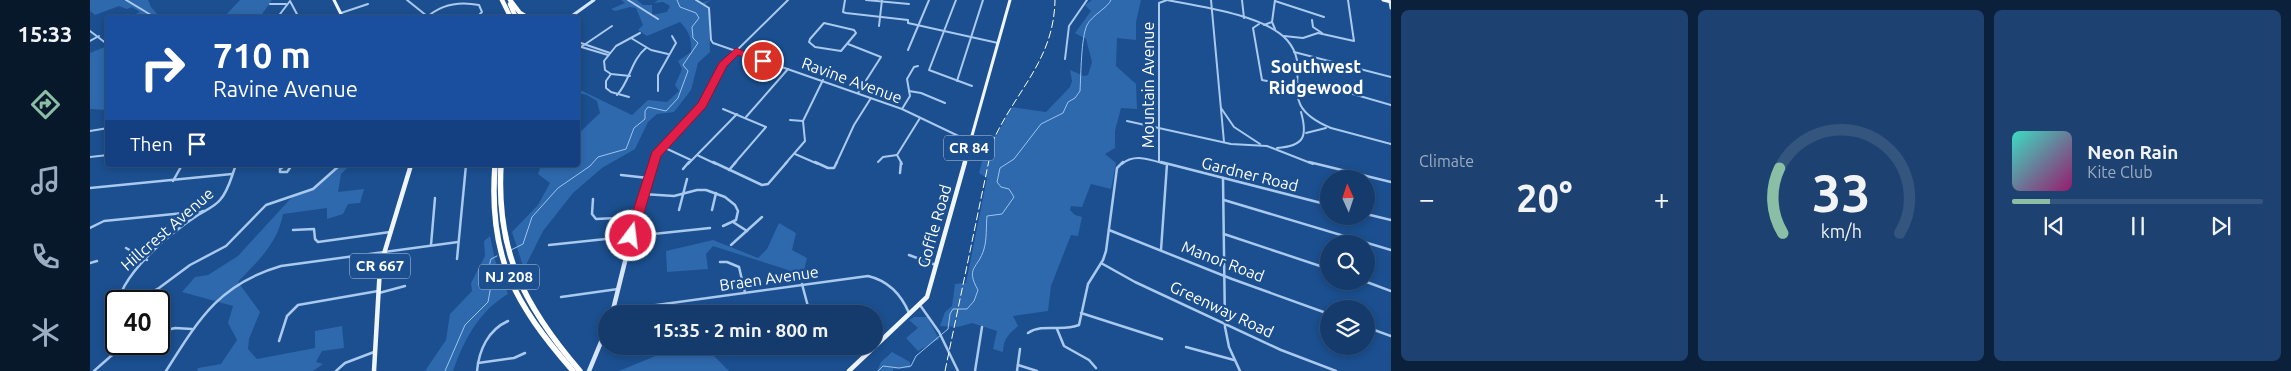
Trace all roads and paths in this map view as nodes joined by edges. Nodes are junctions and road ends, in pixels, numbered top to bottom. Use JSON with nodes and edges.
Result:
{"nodes":[{"id":1,"x":126,"y":0,"type":"edge"},
{"id":2,"x":334,"y":0,"type":"edge"},
{"id":3,"x":406,"y":0,"type":"edge"},
{"id":4,"x":502,"y":0,"type":"edge"},
{"id":5,"x":509,"y":0,"type":"edge"},
{"id":6,"x":594,"y":0,"type":"edge"},
{"id":7,"x":628,"y":0,"type":"edge"},
{"id":8,"x":696,"y":0,"type":"edge"},
{"id":9,"x":788,"y":0,"type":"edge"},
{"id":10,"x":845,"y":0,"type":"edge"},
{"id":11,"x":866,"y":0,"type":"edge"},
{"id":12,"x":929,"y":0,"type":"edge"},
{"id":13,"x":956,"y":0,"type":"edge"},
{"id":14,"x":983,"y":0,"type":"edge"},
{"id":15,"x":1010,"y":0,"type":"edge"},
{"id":16,"x":1087,"y":0,"type":"edge"},
{"id":17,"x":1156,"y":0,"type":"edge"},
{"id":18,"x":1167,"y":0,"type":"edge"},
{"id":19,"x":1211,"y":0,"type":"edge"},
{"id":20,"x":1242,"y":0,"type":"edge"},
{"id":21,"x":1275,"y":0,"type":"edge"},
{"id":22,"x":1348,"y":0,"type":"edge"},
{"id":23,"x":1383,"y":0,"type":"edge"},
{"id":24,"x":458,"y":1,"type":"edge"},
{"id":25,"x":882,"y":1,"type":"edge"},
{"id":26,"x":1180,"y":1,"type":"edge"},
{"id":27,"x":1390,"y":2,"type":"edge"},
{"id":28,"x":1159,"y":3,"type":"junction"},
{"id":29,"x":270,"y":4,"type":"dead end"},
{"id":30,"x":286,"y":4,"type":"junction"},
{"id":31,"x":368,"y":4,"type":"dead end"},
{"id":32,"x":909,"y":4,"type":"dead end"},
{"id":33,"x":1212,"y":8,"type":"junction"},
{"id":34,"x":1391,"y":8,"type":"edge"},
{"id":35,"x":341,"y":13,"type":"joint"},
{"id":36,"x":151,"y":15,"type":"edge"},
{"id":37,"x":279,"y":15,"type":"edge"},
{"id":38,"x":298,"y":15,"type":"edge"},
{"id":39,"x":423,"y":15,"type":"edge"},
{"id":40,"x":429,"y":15,"type":"edge"},
{"id":41,"x":479,"y":15,"type":"edge"},
{"id":42,"x":507,"y":15,"type":"edge"},
{"id":43,"x":510,"y":15,"type":"edge"},
{"id":44,"x":515,"y":15,"type":"edge"},
{"id":45,"x":524,"y":15,"type":"edge"},
{"id":46,"x":573,"y":15,"type":"edge"},
{"id":47,"x":880,"y":17,"type":"junction"},
{"id":48,"x":1324,"y":17,"type":"dead end"},
{"id":49,"x":1244,"y":18,"type":"junction"},
{"id":50,"x":658,"y":19,"type":"dead end"},
{"id":51,"x":1248,"y":20,"type":"junction"},
{"id":52,"x":1312,"y":20,"type":"dead end"},
{"id":53,"x":1272,"y":22,"type":"junction"},
{"id":54,"x":1258,"y":24,"type":"junction"},
{"id":55,"x":918,"y":25,"type":"junction"},
{"id":56,"x":612,"y":26,"type":"dead end"},
{"id":57,"x":879,"y":26,"type":"dead end"},
{"id":58,"x":1253,"y":28,"type":"junction"},
{"id":59,"x":1275,"y":30,"type":"junction"},
{"id":60,"x":90,"y":31,"type":"edge"},
{"id":61,"x":944,"y":31,"type":"junction"},
{"id":62,"x":640,"y":33,"type":"dead end"},
{"id":63,"x":1323,"y":34,"type":"junction"},
{"id":64,"x":99,"y":36,"type":"junction"},
{"id":65,"x":672,"y":36,"type":"dead end"},
{"id":66,"x":1283,"y":36,"type":"junction"},
{"id":67,"x":970,"y":37,"type":"junction"},
{"id":68,"x":631,"y":38,"type":"junction"},
{"id":69,"x":90,"y":41,"type":"edge"},
{"id":70,"x":105,"y":42,"type":"edge"},
{"id":71,"x":998,"y":43,"type":"junction"},
{"id":72,"x":848,"y":44,"type":"junction"},
{"id":73,"x":582,"y":46,"type":"joint"},
{"id":74,"x":646,"y":48,"type":"junction"},
{"id":75,"x":908,"y":50,"type":"dead end"},
{"id":76,"x":736,"y":51,"type":"junction"},
{"id":77,"x":1294,"y":52,"type":"junction"},
{"id":78,"x":609,"y":54,"type":"junction"},
{"id":79,"x":668,"y":54,"type":"junction"},
{"id":80,"x":1065,"y":59,"type":"dead end"},
{"id":81,"x":918,"y":66,"type":"dead end"},
{"id":82,"x":788,"y":69,"type":"junction"},
{"id":83,"x":611,"y":74,"type":"junction"},
{"id":84,"x":630,"y":76,"type":"junction"},
{"id":85,"x":1391,"y":77,"type":"edge"},
{"id":86,"x":823,"y":80,"type":"junction"},
{"id":87,"x":957,"y":81,"type":"junction"},
{"id":88,"x":1297,"y":85,"type":"junction"},
{"id":89,"x":972,"y":86,"type":"dead end"},
{"id":90,"x":658,"y":91,"type":"dead end"},
{"id":91,"x":910,"y":91,"type":"junction"},
{"id":92,"x":858,"y":93,"type":"junction"},
{"id":93,"x":617,"y":94,"type":"junction"},
{"id":94,"x":629,"y":97,"type":"dead end"},
{"id":95,"x":871,"y":98,"type":"junction"},
{"id":96,"x":945,"y":103,"type":"dead end"},
{"id":97,"x":1220,"y":103,"type":"junction"},
{"id":98,"x":1391,"y":105,"type":"edge"},
{"id":99,"x":1300,"y":108,"type":"junction"},
{"id":100,"x":724,"y":109,"type":"dead end"},
{"id":101,"x":902,"y":109,"type":"junction"},
{"id":102,"x":737,"y":114,"type":"junction"},
{"id":103,"x":746,"y":118,"type":"junction"},
{"id":104,"x":920,"y":118,"type":"junction"},
{"id":105,"x":790,"y":120,"type":"dead end"},
{"id":106,"x":803,"y":121,"type":"junction"},
{"id":107,"x":1127,"y":121,"type":"dead end"},
{"id":108,"x":1159,"y":127,"type":"junction"},
{"id":109,"x":105,"y":128,"type":"edge"},
{"id":110,"x":1331,"y":128,"type":"junction"},
{"id":111,"x":90,"y":131,"type":"edge"},
{"id":112,"x":1306,"y":133,"type":"junction"},
{"id":113,"x":971,"y":142,"type":"junction"},
{"id":114,"x":1224,"y":142,"type":"junction"},
{"id":115,"x":1391,"y":144,"type":"edge"},
{"id":116,"x":1267,"y":146,"type":"junction"},
{"id":117,"x":663,"y":147,"type":"junction"},
{"id":118,"x":795,"y":154,"type":"junction"},
{"id":119,"x":105,"y":155,"type":"edge"},
{"id":120,"x":697,"y":155,"type":"junction"},
{"id":121,"x":897,"y":155,"type":"junction"},
{"id":122,"x":90,"y":157,"type":"edge"},
{"id":123,"x":655,"y":157,"type":"joint"},
{"id":124,"x":691,"y":160,"type":"junction"},
{"id":125,"x":878,"y":162,"type":"dead end"},
{"id":126,"x":1159,"y":162,"type":"junction"},
{"id":127,"x":1167,"y":164,"type":"junction"},
{"id":128,"x":181,"y":167,"type":"edge"},
{"id":129,"x":235,"y":167,"type":"edge"},
{"id":130,"x":283,"y":167,"type":"edge"},
{"id":131,"x":291,"y":167,"type":"edge"},
{"id":132,"x":338,"y":167,"type":"edge"},
{"id":133,"x":410,"y":167,"type":"edge"},
{"id":134,"x":466,"y":167,"type":"edge"},
{"id":135,"x":495,"y":167,"type":"edge"},
{"id":136,"x":501,"y":167,"type":"edge"},
{"id":137,"x":683,"y":169,"type":"dead end"},
{"id":138,"x":729,"y":170,"type":"junction"},
{"id":139,"x":900,"y":173,"type":"dead end"},
{"id":140,"x":232,"y":174,"type":"junction"},
{"id":141,"x":621,"y":174,"type":"dead end"},
{"id":142,"x":648,"y":178,"type":"junction"},
{"id":143,"x":1224,"y":178,"type":"junction"},
{"id":144,"x":688,"y":179,"type":"dead end"},
{"id":145,"x":173,"y":181,"type":"junction"},
{"id":146,"x":1391,"y":182,"type":"edge"},
{"id":147,"x":90,"y":188,"type":"edge"},
{"id":148,"x":684,"y":193,"type":"junction"},
{"id":149,"x":716,"y":193,"type":"junction"},
{"id":150,"x":643,"y":194,"type":"junction"},
{"id":151,"x":435,"y":198,"type":"dead end"},
{"id":152,"x":593,"y":199,"type":"dead end"},
{"id":153,"x":1224,"y":200,"type":"junction"},
{"id":154,"x":1320,"y":203,"type":"edge"},
{"id":155,"x":206,"y":210,"type":"junction"},
{"id":156,"x":679,"y":210,"type":"dead end"},
{"id":157,"x":712,"y":210,"type":"dead end"},
{"id":158,"x":1375,"y":216,"type":"edge"},
{"id":159,"x":636,"y":217,"type":"junction"},
{"id":160,"x":762,"y":217,"type":"dead end"},
{"id":161,"x":1391,"y":220,"type":"edge"},
{"id":162,"x":733,"y":222,"type":"junction"},
{"id":163,"x":723,"y":226,"type":"dead end"},
{"id":164,"x":90,"y":228,"type":"edge"},
{"id":165,"x":710,"y":228,"type":"dead end"},
{"id":166,"x":293,"y":230,"type":"dead end"},
{"id":167,"x":1109,"y":230,"type":"junction"},
{"id":168,"x":747,"y":231,"type":"junction"},
{"id":169,"x":390,"y":232,"type":"junction"},
{"id":170,"x":1224,"y":234,"type":"junction"},
{"id":171,"x":631,"y":236,"type":"junction"},
{"id":172,"x":458,"y":242,"type":"junction"},
{"id":173,"x":731,"y":244,"type":"dead end"},
{"id":174,"x":431,"y":245,"type":"junction"},
{"id":175,"x":549,"y":246,"type":"dead end"},
{"id":176,"x":126,"y":248,"type":"dead end"},
{"id":177,"x":1391,"y":250,"type":"edge"},
{"id":178,"x":385,"y":251,"type":"junction"},
{"id":179,"x":1162,"y":251,"type":"junction"},
{"id":180,"x":910,"y":255,"type":"dead end"},
{"id":181,"x":147,"y":260,"type":"junction"},
{"id":182,"x":457,"y":260,"type":"dead end"},
{"id":183,"x":97,"y":262,"type":"dead end"},
{"id":184,"x":720,"y":262,"type":"dead end"},
{"id":185,"x":90,"y":263,"type":"edge"},
{"id":186,"x":1100,"y":263,"type":"junction"},
{"id":187,"x":937,"y":265,"type":"junction"},
{"id":188,"x":1320,"y":266,"type":"edge"},
{"id":189,"x":1225,"y":276,"type":"junction"},
{"id":190,"x":802,"y":284,"type":"junction"},
{"id":191,"x":1375,"y":285,"type":"edge"},
{"id":192,"x":405,"y":286,"type":"dead end"},
{"id":193,"x":619,"y":289,"type":"junction"},
{"id":194,"x":120,"y":290,"type":"edge"},
{"id":195,"x":155,"y":290,"type":"edge"},
{"id":196,"x":1391,"y":291,"type":"edge"},
{"id":197,"x":378,"y":292,"type":"junction"},
{"id":198,"x":744,"y":293,"type":"junction"},
{"id":199,"x":561,"y":297,"type":"dead end"},
{"id":200,"x":615,"y":305,"type":"edge"},
{"id":201,"x":661,"y":305,"type":"edge"},
{"id":202,"x":808,"y":305,"type":"edge"},
{"id":203,"x":920,"y":305,"type":"junction"},
{"id":204,"x":1320,"y":311,"type":"edge"},
{"id":205,"x":1081,"y":313,"type":"junction"},
{"id":206,"x":909,"y":315,"type":"junction"},
{"id":207,"x":508,"y":320,"type":"dead end"},
{"id":208,"x":1225,"y":322,"type":"junction"},
{"id":209,"x":982,"y":327,"type":"dead end"},
{"id":210,"x":170,"y":329,"type":"edge"},
{"id":211,"x":193,"y":329,"type":"junction"},
{"id":212,"x":1057,"y":329,"type":"junction"},
{"id":213,"x":1375,"y":330,"type":"edge"},
{"id":214,"x":1028,"y":333,"type":"dead end"},
{"id":215,"x":1391,"y":336,"type":"edge"},
{"id":216,"x":1162,"y":339,"type":"dead end"},
{"id":217,"x":279,"y":341,"type":"dead end"},
{"id":218,"x":1186,"y":347,"type":"dead end"},
{"id":219,"x":1020,"y":348,"type":"dead end"},
{"id":220,"x":598,"y":349,"type":"edge"},
{"id":221,"x":375,"y":351,"type":"junction"},
{"id":222,"x":525,"y":352,"type":"dead end"},
{"id":223,"x":113,"y":355,"type":"edge"},
{"id":224,"x":1234,"y":360,"type":"junction"},
{"id":225,"x":478,"y":363,"type":"junction"},
{"id":226,"x":1018,"y":365,"type":"junction"},
{"id":227,"x":1096,"y":368,"type":"dead end"},
{"id":228,"x":1329,"y":370,"type":"edge"},
{"id":229,"x":94,"y":371,"type":"edge"},
{"id":230,"x":166,"y":371,"type":"edge"},
{"id":231,"x":336,"y":371,"type":"edge"},
{"id":232,"x":374,"y":371,"type":"edge"},
{"id":233,"x":477,"y":371,"type":"edge"},
{"id":234,"x":573,"y":371,"type":"edge"},
{"id":235,"x":580,"y":371,"type":"edge"},
{"id":236,"x":589,"y":371,"type":"edge"},
{"id":237,"x":849,"y":371,"type":"edge"},
{"id":238,"x":958,"y":371,"type":"edge"},
{"id":239,"x":975,"y":371,"type":"edge"},
{"id":240,"x":1017,"y":371,"type":"edge"},
{"id":241,"x":1037,"y":371,"type":"edge"},
{"id":242,"x":1240,"y":371,"type":"edge"},
{"id":243,"x":1336,"y":371,"type":"edge"}],
"edges":[{"from":1,"to":36,"type":"street"},
{"from":2,"to":35,"type":"main road"},
{"from":3,"to":39,"type":"street"},
{"from":4,"to":42,"type":"street"},
{"from":4,"to":43,"type":"highway"},
{"from":5,"to":44,"type":"highway"},
{"from":5,"to":45,"type":"highway"},
{"from":6,"to":46,"type":"street"},
{"from":7,"to":50,"type":"street"},
{"from":8,"to":76,"type":"street","name":"Ravine Avenue"},
{"from":9,"to":76,"type":"street"},
{"from":10,"to":47,"type":"street"},
{"from":11,"to":25,"type":"street"},
{"from":12,"to":55,"type":"street"},
{"from":13,"to":61,"type":"street"},
{"from":14,"to":67,"type":"street"},
{"from":15,"to":71,"type":"main road","name":"Goffle Road","number":"CR 84"},
{"from":16,"to":80,"type":"street"},
{"from":17,"to":28,"type":"street","name":"Mountain Avenue"},
{"from":18,"to":26,"type":"street"},
{"from":18,"to":28,"type":"street","name":"Mountain Avenue"},
{"from":19,"to":33,"type":"street"},
{"from":20,"to":49,"type":"street"},
{"from":21,"to":48,"type":"street"},
{"from":21,"to":53,"type":"street"},
{"from":22,"to":63,"type":"street"},
{"from":23,"to":27,"type":"main road"},
{"from":24,"to":40,"type":"street"},
{"from":24,"to":41,"type":"street"},
{"from":25,"to":32,"type":"street"},
{"from":25,"to":47,"type":"street"},
{"from":26,"to":33,"type":"street"},
{"from":27,"to":34,"type":"street"},
{"from":28,"to":108,"type":"street","name":"Mountain Avenue"},
{"from":29,"to":30,"type":"street"},
{"from":30,"to":37,"type":"street"},
{"from":30,"to":38,"type":"street"},
{"from":31,"to":35,"type":"street"},
{"from":33,"to":49,"type":"street"},
{"from":33,"to":97,"type":"street"},
{"from":47,"to":55,"type":"street"},
{"from":47,"to":57,"type":"street"},
{"from":49,"to":51,"type":"street"},
{"from":51,"to":54,"type":"street"},
{"from":51,"to":58,"type":"street"},
{"from":52,"to":63,"type":"street"},
{"from":53,"to":54,"type":"street"},
{"from":53,"to":59,"type":"street"},
{"from":54,"to":58,"type":"street"},
{"from":54,"to":59,"type":"street"},
{"from":55,"to":61,"type":"street"},
{"from":55,"to":75,"type":"street"},
{"from":56,"to":73,"type":"street"},
{"from":58,"to":88,"type":"street"},
{"from":59,"to":66,"type":"street"},
{"from":60,"to":64,"type":"street"},
{"from":61,"to":67,"type":"street"},
{"from":61,"to":87,"type":"street"},
{"from":62,"to":68,"type":"street"},
{"from":63,"to":66,"type":"street"},
{"from":64,"to":69,"type":"street"},
{"from":64,"to":70,"type":"street"},
{"from":65,"to":79,"type":"street"},
{"from":66,"to":77,"type":"street"},
{"from":67,"to":71,"type":"street"},
{"from":67,"to":87,"type":"street"},
{"from":68,"to":74,"type":"street"},
{"from":68,"to":78,"type":"street"},
{"from":71,"to":113,"type":"main road","name":"Goffle Road","number":"CR 84"},
{"from":72,"to":72,"type":"street"},
{"from":72,"to":92,"type":"street"},
{"from":73,"to":78,"type":"street"},
{"from":74,"to":79,"type":"street"},
{"from":74,"to":84,"type":"street"},
{"from":76,"to":82,"type":"street","name":"Ravine Avenue"},
{"from":76,"to":117,"type":"street"},
{"from":77,"to":85,"type":"street"},
{"from":77,"to":88,"type":"street"},
{"from":78,"to":83,"type":"street"},
{"from":79,"to":90,"type":"street"},
{"from":81,"to":91,"type":"street"},
{"from":82,"to":86,"type":"street","name":"Ravine Avenue"},
{"from":82,"to":103,"type":"street"},
{"from":83,"to":84,"type":"street"},
{"from":83,"to":93,"type":"street"},
{"from":84,"to":93,"type":"street"},
{"from":86,"to":92,"type":"street","name":"Ravine Avenue"},
{"from":86,"to":106,"type":"street"},
{"from":87,"to":89,"type":"street"},
{"from":88,"to":98,"type":"street"},
{"from":88,"to":99,"type":"street"},
{"from":91,"to":96,"type":"street"},
{"from":91,"to":101,"type":"street"},
{"from":92,"to":95,"type":"street","name":"Ravine Avenue"},
{"from":93,"to":94,"type":"street"},
{"from":95,"to":101,"type":"street","name":"Ravine Avenue"},
{"from":95,"to":118,"type":"street"},
{"from":97,"to":114,"type":"street"},
{"from":97,"to":116,"type":"street"},
{"from":99,"to":110,"type":"street"},
{"from":99,"to":112,"type":"street"},
{"from":100,"to":102,"type":"street"},
{"from":101,"to":104,"type":"street","name":"Ravine Avenue"},
{"from":102,"to":103,"type":"street"},
{"from":102,"to":120,"type":"street"},
{"from":103,"to":138,"type":"street"},
{"from":104,"to":113,"type":"street","name":"Ravine Avenue"},
{"from":104,"to":121,"type":"street"},
{"from":105,"to":106,"type":"street"},
{"from":106,"to":118,"type":"street"},
{"from":107,"to":108,"type":"street"},
{"from":108,"to":114,"type":"street"},
{"from":108,"to":126,"type":"street","name":"Mountain Avenue"},
{"from":109,"to":111,"type":"street"},
{"from":110,"to":112,"type":"street"},
{"from":110,"to":115,"type":"street"},
{"from":112,"to":116,"type":"street"},
{"from":113,"to":187,"type":"main road","name":"Goffle Road","number":"CR 84"},
{"from":114,"to":116,"type":"street"},
{"from":116,"to":146,"type":"street"},
{"from":117,"to":123,"type":"street"},
{"from":117,"to":124,"type":"street"},
{"from":118,"to":138,"type":"street"},
{"from":119,"to":122,"type":"street"},
{"from":120,"to":124,"type":"street"},
{"from":120,"to":138,"type":"street"},
{"from":121,"to":125,"type":"street"},
{"from":121,"to":139,"type":"street"},
{"from":123,"to":142,"type":"street"},
{"from":124,"to":137,"type":"street"},
{"from":126,"to":127,"type":"street","name":"Mountain Avenue"},
{"from":126,"to":167,"type":"street"},
{"from":127,"to":143,"type":"street","name":"Gardner Road"},
{"from":127,"to":179,"type":"street","name":"Mountain Avenue"},
{"from":128,"to":145,"type":"street"},
{"from":129,"to":140,"type":"street","name":"Hillcrest Avenue"},
{"from":130,"to":131,"type":"street"},
{"from":132,"to":195,"type":"street"},
{"from":133,"to":169,"type":"main road","number":"CR 667"},
{"from":134,"to":172,"type":"street"},
{"from":135,"to":234,"type":"highway","number":"NJ 208"},
{"from":136,"to":235,"type":"highway","number":"NJ 208"},
{"from":140,"to":145,"type":"street"},
{"from":140,"to":155,"type":"street","name":"Hillcrest Avenue"},
{"from":141,"to":142,"type":"street"},
{"from":142,"to":150,"type":"street"},
{"from":143,"to":153,"type":"street"},
{"from":143,"to":154,"type":"street","name":"Gardner Road"},
{"from":144,"to":148,"type":"street"},
{"from":145,"to":147,"type":"street"},
{"from":148,"to":149,"type":"street"},
{"from":148,"to":150,"type":"street"},
{"from":148,"to":156,"type":"street"},
{"from":149,"to":157,"type":"street"},
{"from":149,"to":162,"type":"street"},
{"from":150,"to":159,"type":"street"},
{"from":151,"to":174,"type":"street"},
{"from":152,"to":159,"type":"street"},
{"from":153,"to":170,"type":"street"},
{"from":153,"to":177,"type":"street"},
{"from":155,"to":164,"type":"street"},
{"from":155,"to":181,"type":"street","name":"Hillcrest Avenue"},
{"from":158,"to":161,"type":"street"},
{"from":159,"to":171,"type":"street"},
{"from":160,"to":168,"type":"street"},
{"from":162,"to":163,"type":"street"},
{"from":162,"to":168,"type":"street"},
{"from":165,"to":171,"type":"street"},
{"from":166,"to":169,"type":"street"},
{"from":167,"to":179,"type":"street","name":"Manor Road"},
{"from":167,"to":186,"type":"street"},
{"from":168,"to":173,"type":"street"},
{"from":169,"to":178,"type":"main road","number":"CR 667"},
{"from":170,"to":188,"type":"street"},
{"from":170,"to":189,"type":"street"},
{"from":171,"to":175,"type":"street"},
{"from":171,"to":193,"type":"street"},
{"from":172,"to":174,"type":"street"},
{"from":172,"to":182,"type":"street"},
{"from":174,"to":178,"type":"street"},
{"from":176,"to":181,"type":"street"},
{"from":178,"to":197,"type":"main road","number":"CR 667"},
{"from":178,"to":211,"type":"street"},
{"from":179,"to":189,"type":"street","name":"Manor Road"},
{"from":180,"to":187,"type":"street"},
{"from":181,"to":194,"type":"street","name":"Hillcrest Avenue"},
{"from":183,"to":185,"type":"street"},
{"from":184,"to":198,"type":"street"},
{"from":186,"to":205,"type":"street"},
{"from":186,"to":208,"type":"street","name":"Greenway Road"},
{"from":187,"to":203,"type":"main road","name":"Goffle Road","number":"CR 84"},
{"from":189,"to":204,"type":"street","name":"Manor Road"},
{"from":189,"to":208,"type":"street"},
{"from":190,"to":198,"type":"street","name":"Braen Avenue"},
{"from":190,"to":202,"type":"street"},
{"from":190,"to":206,"type":"street","name":"Braen Avenue"},
{"from":191,"to":196,"type":"street"},
{"from":192,"to":197,"type":"street"},
{"from":193,"to":199,"type":"street"},
{"from":193,"to":200,"type":"street"},
{"from":197,"to":217,"type":"street"},
{"from":197,"to":221,"type":"main road","number":"CR 667"},
{"from":198,"to":201,"type":"street","name":"Braen Avenue"},
{"from":203,"to":206,"type":"main road","name":"Goffle Road"},
{"from":203,"to":238,"type":"street"},
{"from":205,"to":212,"type":"street"},
{"from":205,"to":216,"type":"street"},
{"from":206,"to":237,"type":"main road","name":"Goffle Road"},
{"from":207,"to":225,"type":"street"},
{"from":208,"to":224,"type":"street"},
{"from":208,"to":228,"type":"street","name":"Greenway Road"},
{"from":209,"to":239,"type":"street"},
{"from":210,"to":211,"type":"street"},
{"from":211,"to":230,"type":"street"},
{"from":212,"to":214,"type":"street"},
{"from":212,"to":227,"type":"street"},
{"from":213,"to":215,"type":"street"},
{"from":218,"to":224,"type":"street"},
{"from":219,"to":226,"type":"street"},
{"from":220,"to":236,"type":"street"},
{"from":221,"to":231,"type":"street"},
{"from":221,"to":232,"type":"main road","number":"CR 667"},
{"from":222,"to":225,"type":"street"},
{"from":223,"to":229,"type":"street"},
{"from":224,"to":242,"type":"street"},
{"from":225,"to":233,"type":"street"},
{"from":226,"to":240,"type":"street"},
{"from":226,"to":241,"type":"street"},
{"from":228,"to":243,"type":"street","name":"Greenway Road"}]}
